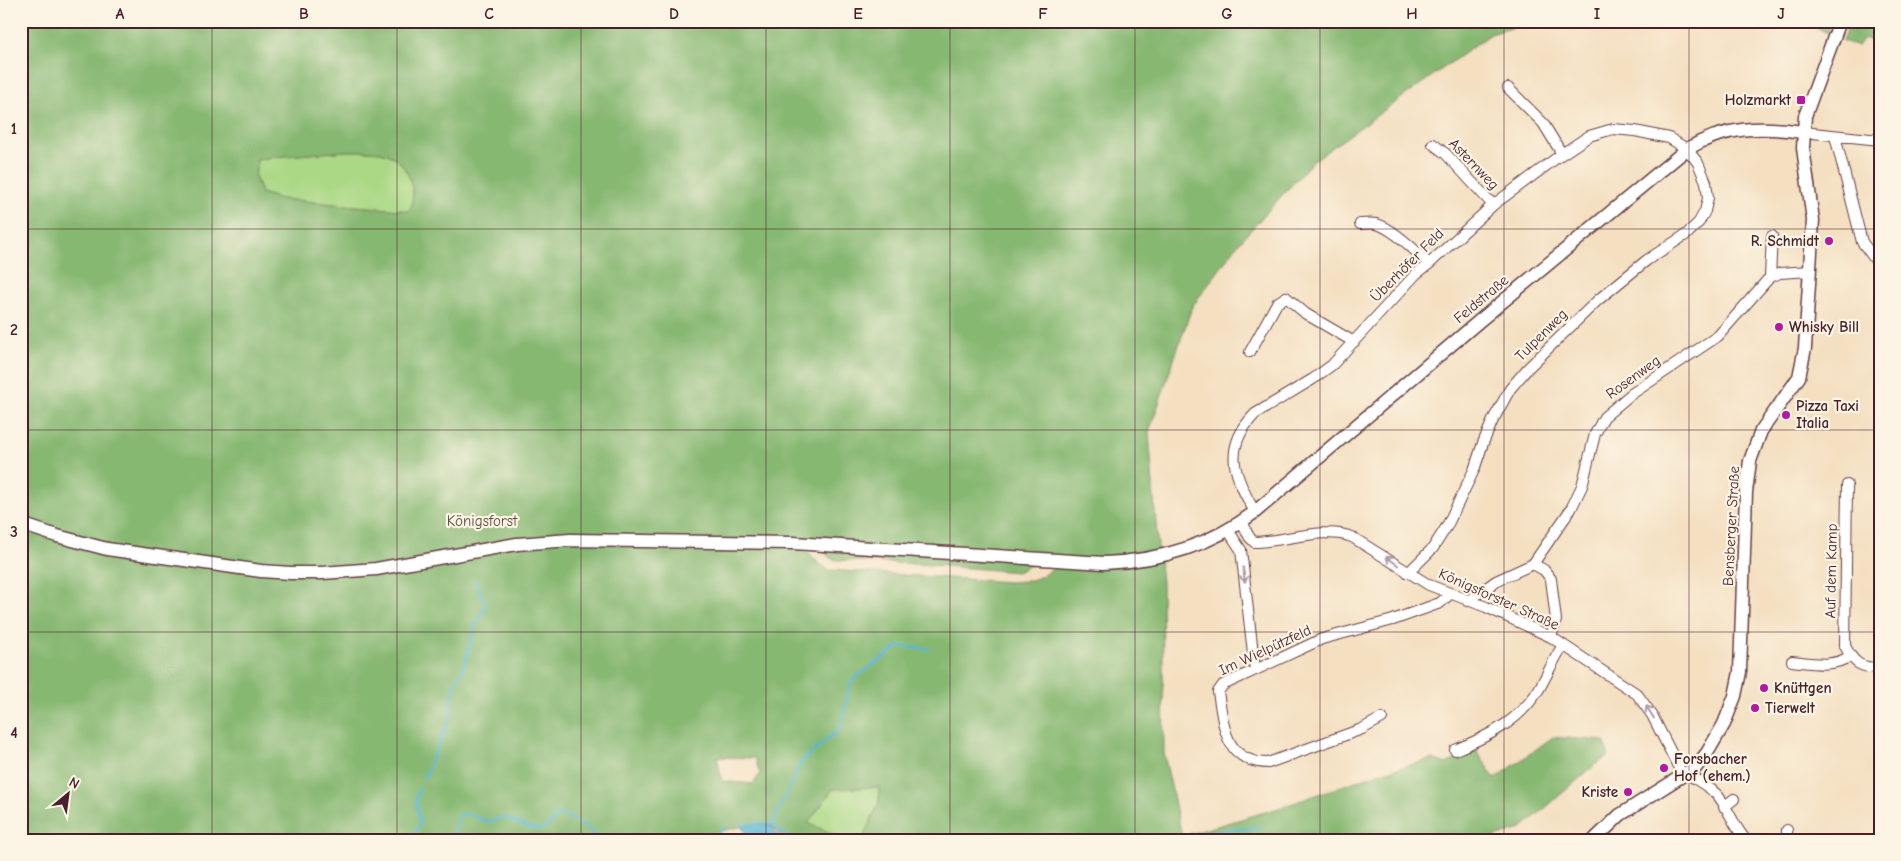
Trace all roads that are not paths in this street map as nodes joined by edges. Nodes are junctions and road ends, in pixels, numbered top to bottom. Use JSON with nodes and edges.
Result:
{"nodes":[{"id":1,"x":1840,"y":21,"type":"edge"},
{"id":2,"x":1508,"y":88,"type":"dead end"},
{"id":3,"x":1803,"y":132,"type":"junction"},
{"id":4,"x":1835,"y":136,"type":"junction"},
{"id":5,"x":1880,"y":140,"type":"edge"},
{"id":6,"x":1433,"y":144,"type":"dead end"},
{"id":7,"x":1687,"y":149,"type":"junction"},
{"id":8,"x":1562,"y":154,"type":"junction"},
{"id":9,"x":1493,"y":205,"type":"junction"},
{"id":10,"x":1360,"y":224,"type":"dead end"},
{"id":11,"x":1772,"y":236,"type":"dead end"},
{"id":12,"x":1429,"y":264,"type":"junction"},
{"id":13,"x":1880,"y":266,"type":"edge"},
{"id":14,"x":1810,"y":271,"type":"junction"},
{"id":15,"x":1770,"y":277,"type":"junction"},
{"id":16,"x":1354,"y":342,"type":"junction"},
{"id":17,"x":1250,"y":352,"type":"dead end"},
{"id":18,"x":1847,"y":484,"type":"dead end"},
{"id":19,"x":1255,"y":512,"type":"junction"},
{"id":20,"x":1244,"y":521,"type":"junction"},
{"id":21,"x":21,"y":524,"type":"edge"},
{"id":22,"x":1228,"y":530,"type":"junction"},
{"id":23,"x":1254,"y":542,"type":"junction"},
{"id":24,"x":1241,"y":550,"type":"junction"},
{"id":25,"x":1532,"y":564,"type":"junction"},
{"id":26,"x":1408,"y":573,"type":"junction"},
{"id":27,"x":1450,"y":594,"type":"junction"},
{"id":28,"x":1468,"y":601,"type":"junction"},
{"id":29,"x":1551,"y":637,"type":"junction"},
{"id":30,"x":1563,"y":645,"type":"junction"},
{"id":31,"x":1850,"y":656,"type":"junction"},
{"id":32,"x":1792,"y":661,"type":"dead end"},
{"id":33,"x":1880,"y":668,"type":"edge"},
{"id":34,"x":1255,"y":670,"type":"junction"},
{"id":35,"x":1382,"y":718,"type":"dead end"},
{"id":36,"x":1455,"y":750,"type":"dead end"},
{"id":37,"x":1686,"y":775,"type":"junction"},
{"id":38,"x":1734,"y":799,"type":"dead end"},
{"id":39,"x":1724,"y":807,"type":"junction"},
{"id":40,"x":1594,"y":840,"type":"edge"},
{"id":41,"x":1746,"y":840,"type":"edge"}],
"edges":[{"from":1,"to":3,"type":"main road","name":"Bensberger Straße"},
{"from":2,"to":8,"type":"street"},
{"from":3,"to":4,"type":"street"},
{"from":3,"to":7,"type":"main road","name":"Feldstraße"},
{"from":3,"to":14,"type":"main road","name":"Bensberger Straße"},
{"from":4,"to":5,"type":"street"},
{"from":4,"to":13,"type":"street"},
{"from":6,"to":9,"type":"street","name":"Asternweg"},
{"from":7,"to":8,"type":"street","name":"Überhöfer Feld"},
{"from":7,"to":19,"type":"main road","name":"Feldstraße"},
{"from":7,"to":26,"type":"street","name":"Tulpenweg"},
{"from":8,"to":9,"type":"street","name":"Überhöfer Feld"},
{"from":9,"to":12,"type":"street","name":"Überhöfer Feld"},
{"from":10,"to":12,"type":"street"},
{"from":11,"to":15,"type":"street"},
{"from":12,"to":16,"type":"street","name":"Überhöfer Feld"},
{"from":14,"to":15,"type":"street"},
{"from":14,"to":37,"type":"main road","name":"Bensberger Straße"},
{"from":15,"to":25,"type":"street","name":"Rosenweg"},
{"from":16,"to":17,"type":"street"},
{"from":16,"to":19,"type":"street","name":"Überhöfer Feld"},
{"from":18,"to":31,"type":"street","name":"Auf dem Kamp"},
{"from":19,"to":20,"type":"main road","name":"Feldstraße"},
{"from":20,"to":22,"type":"main road","name":"Feldstraße"},
{"from":20,"to":23,"type":"street"},
{"from":21,"to":22,"type":"main road","name":"Feldstraße"},
{"from":22,"to":24,"type":"street"},
{"from":23,"to":24,"type":"street","name":"Königsforster Straße"},
{"from":26,"to":23,"type":"street","name":"Königsforster Straße","one_way":true},
{"from":24,"to":34,"type":"street","one_way":true},
{"from":25,"to":28,"type":"street","name":"Rosenweg"},
{"from":25,"to":29,"type":"street"},
{"from":26,"to":27,"type":"street","name":"Königsforster Straße"},
{"from":27,"to":28,"type":"street","name":"Königsforster Straße"},
{"from":27,"to":34,"type":"street","name":"Im Wielpützfeld"},
{"from":28,"to":29,"type":"street","name":"Königsforster Straße"},
{"from":29,"to":30,"type":"street","name":"Königsforster Straße"},
{"from":30,"to":36,"type":"street"},
{"from":37,"to":30,"type":"street","name":"Königsforster Straße","one_way":true},
{"from":31,"to":32,"type":"street"},
{"from":31,"to":33,"type":"street"},
{"from":34,"to":35,"type":"street","name":"Im Wielpützfeld"},
{"from":37,"to":39,"type":"street"},
{"from":37,"to":40,"type":"main road","name":"Bensberger Straße"},
{"from":38,"to":39,"type":"street"},
{"from":39,"to":41,"type":"street"}]}
